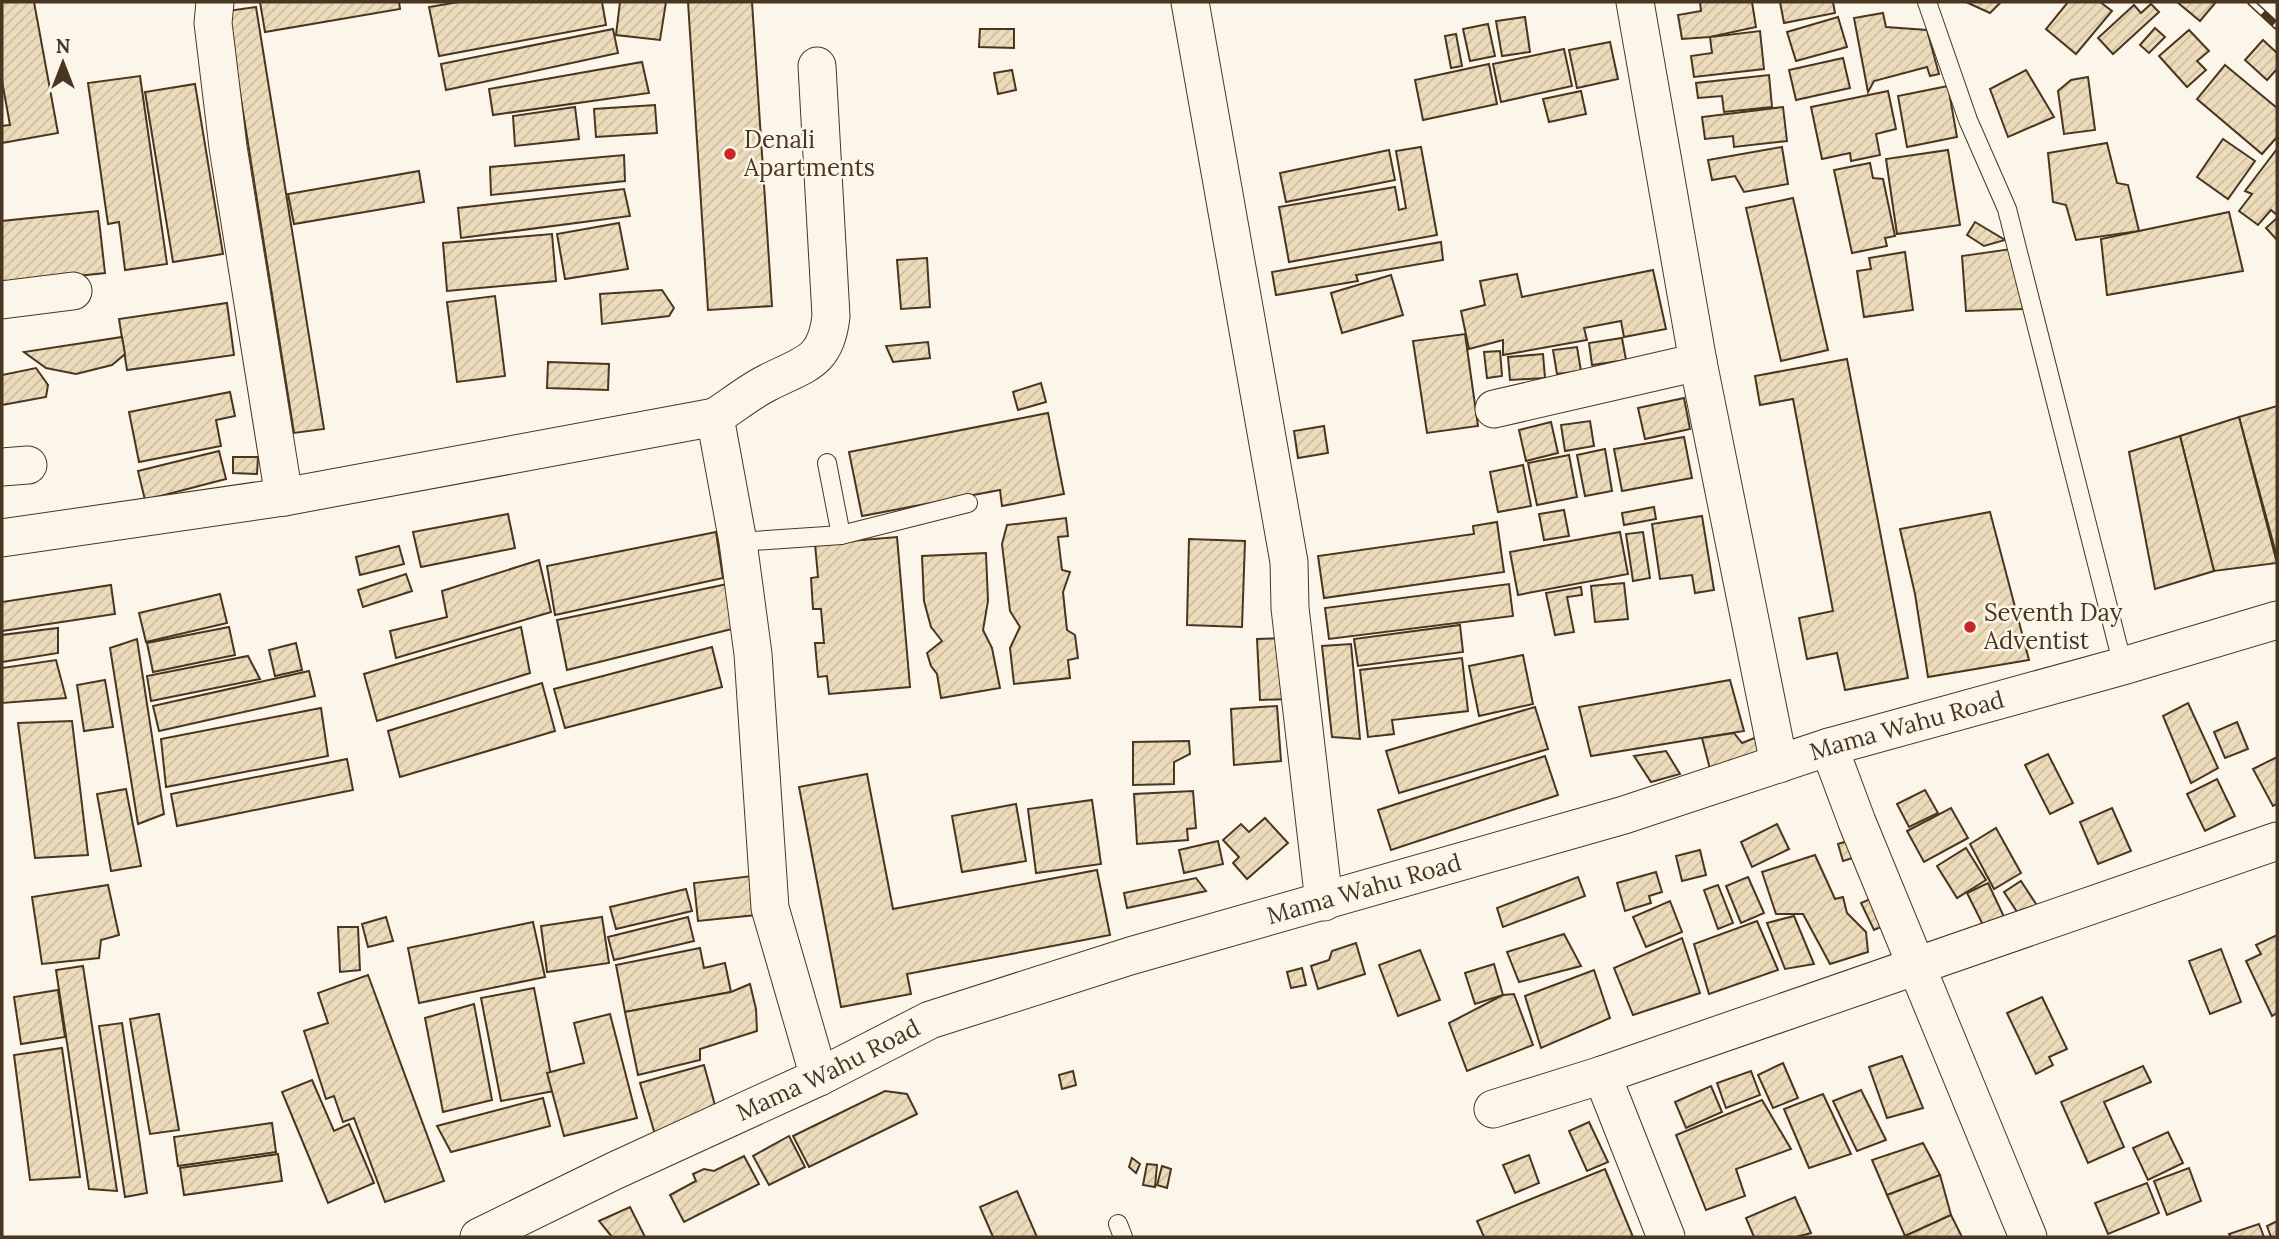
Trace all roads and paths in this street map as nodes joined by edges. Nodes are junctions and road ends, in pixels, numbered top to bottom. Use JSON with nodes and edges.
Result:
{"nodes":[{"id":1,"x":215,"y":2,"type":"edge"},
{"id":2,"x":1190,"y":2,"type":"edge"},
{"id":3,"x":1635,"y":2,"type":"edge"},
{"id":4,"x":1927,"y":2,"type":"edge"},
{"id":5,"x":817,"y":66,"type":"dead end"},
{"id":6,"x":73,"y":291,"type":"dead end"},
{"id":7,"x":2,"y":300,"type":"edge"},
{"id":8,"x":1698,"y":362,"type":"junction"},
{"id":9,"x":1494,"y":409,"type":"dead end"},
{"id":10,"x":715,"y":417,"type":"junction"},
{"id":11,"x":827,"y":463,"type":"dead end"},
{"id":12,"x":284,"y":497,"type":"junction"},
{"id":13,"x":968,"y":503,"type":"dead end"},
{"id":14,"x":841,"y":535,"type":"junction"},
{"id":15,"x":2,"y":538,"type":"edge"},
{"id":16,"x":738,"y":542,"type":"junction"},
{"id":17,"x":2277,"y":620,"type":"edge"},
{"id":18,"x":2123,"y":666,"type":"junction"},
{"id":19,"x":1829,"y":747,"type":"junction"},
{"id":20,"x":1779,"y":764,"type":"junction"},
{"id":21,"x":2277,"y":841,"type":"edge"},
{"id":22,"x":1324,"y":902,"type":"junction"},
{"id":23,"x":1915,"y":965,"type":"junction"},
{"id":24,"x":1601,"y":1075,"type":"junction"},
{"id":25,"x":819,"y":1077,"type":"junction"},
{"id":26,"x":1493,"y":1109,"type":"dead end"},
{"id":27,"x":479,"y":1237,"type":"edge"},
{"id":28,"x":1666,"y":1237,"type":"edge"},
{"id":29,"x":2028,"y":1237,"type":"edge"}],
"edges":[{"from":1,"to":12,"type":"street"},
{"from":2,"to":22,"type":"street"},
{"from":3,"to":8,"type":"street"},
{"from":4,"to":18,"type":"lane"},
{"from":5,"to":10,"type":"street"},
{"from":6,"to":7,"type":"street"},
{"from":8,"to":9,"type":"street"},
{"from":8,"to":20,"type":"street"},
{"from":10,"to":12,"type":"street"},
{"from":10,"to":16,"type":"street"},
{"from":11,"to":14,"type":"lane"},
{"from":12,"to":15,"type":"street"},
{"from":13,"to":14,"type":"lane"},
{"from":14,"to":16,"type":"lane"},
{"from":16,"to":25,"type":"street"},
{"from":17,"to":18,"type":"street","name":"Mama Wahu Road"},
{"from":18,"to":19,"type":"street","name":"Mama Wahu Road"},
{"from":19,"to":20,"type":"street","name":"Mama Wahu Road"},
{"from":19,"to":23,"type":"street"},
{"from":20,"to":22,"type":"street","name":"Mama Wahu Road"},
{"from":21,"to":23,"type":"street"},
{"from":22,"to":25,"type":"street","name":"Mama Wahu Road"},
{"from":23,"to":24,"type":"street"},
{"from":23,"to":29,"type":"street"},
{"from":24,"to":26,"type":"street"},
{"from":24,"to":28,"type":"street"},
{"from":25,"to":27,"type":"street","name":"Mama Wahu Road"}]}
